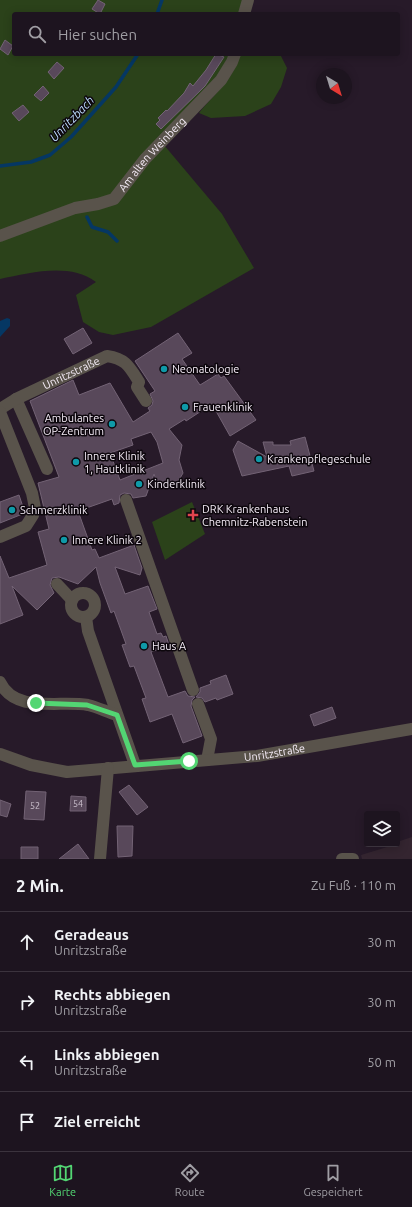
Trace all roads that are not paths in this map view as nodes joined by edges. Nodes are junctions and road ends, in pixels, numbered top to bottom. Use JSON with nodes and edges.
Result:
{"nodes":[{"id":1,"x":248,"y":0,"type":"edge"},
{"id":2,"x":245,"y":12,"type":"edge"},
{"id":3,"x":234,"y":56,"type":"edge"},
{"id":4,"x":0,"y":236,"type":"edge"},
{"id":5,"x":16,"y":399,"type":"junction"},
{"id":6,"x":146,"y":401,"type":"dead end"},
{"id":7,"x":0,"y":409,"type":"edge"},
{"id":8,"x":0,"y":412,"type":"edge"},
{"id":9,"x":48,"y":469,"type":"dead end"},
{"id":10,"x":126,"y":500,"type":"dead end"},
{"id":11,"x":0,"y":537,"type":"edge"},
{"id":12,"x":57,"y":584,"type":"dead end"},
{"id":13,"x":72,"y":600,"type":"junction"},
{"id":14,"x":86,"y":617,"type":"junction"},
{"id":15,"x":0,"y":682,"type":"edge"},
{"id":16,"x":193,"y":690,"type":"dead end"},
{"id":17,"x":198,"y":704,"type":"dead end"},
{"id":18,"x":117,"y":715,"type":"junction"},
{"id":19,"x":412,"y":729,"type":"edge"},
{"id":20,"x":3,"y":758,"type":"edge"},
{"id":21,"x":207,"y":760,"type":"junction"},
{"id":22,"x":135,"y":765,"type":"junction"},
{"id":23,"x":108,"y":768,"type":"junction"},
{"id":24,"x":100,"y":859,"type":"edge"},
{"id":25,"x":342,"y":859,"type":"edge"},
{"id":26,"x":353,"y":859,"type":"edge"}],
"edges":[{"from":1,"to":2,"type":"street"},
{"from":3,"to":4,"type":"street","name":"Am alten Weinberg"},
{"from":5,"to":6,"type":"street","name":"Unritzstraße"},
{"from":5,"to":7,"type":"street","name":"Unritzstraße"},
{"from":5,"to":9,"type":"street"},
{"from":8,"to":11,"type":"street"},
{"from":10,"to":16,"type":"street"},
{"from":12,"to":13,"type":"street"},
{"from":13,"to":14,"type":"street"},
{"from":13,"to":14,"type":"street"},
{"from":14,"to":18,"type":"street"},
{"from":15,"to":18,"type":"street"},
{"from":17,"to":21,"type":"street"},
{"from":18,"to":22,"type":"street"},
{"from":19,"to":21,"type":"street","name":"Unritzstraße"},
{"from":20,"to":23,"type":"street","name":"Unritzstraße"},
{"from":21,"to":22,"type":"street","name":"Unritzstraße"},
{"from":22,"to":23,"type":"street","name":"Unritzstraße"},
{"from":23,"to":24,"type":"street"},
{"from":25,"to":26,"type":"street"}]}
